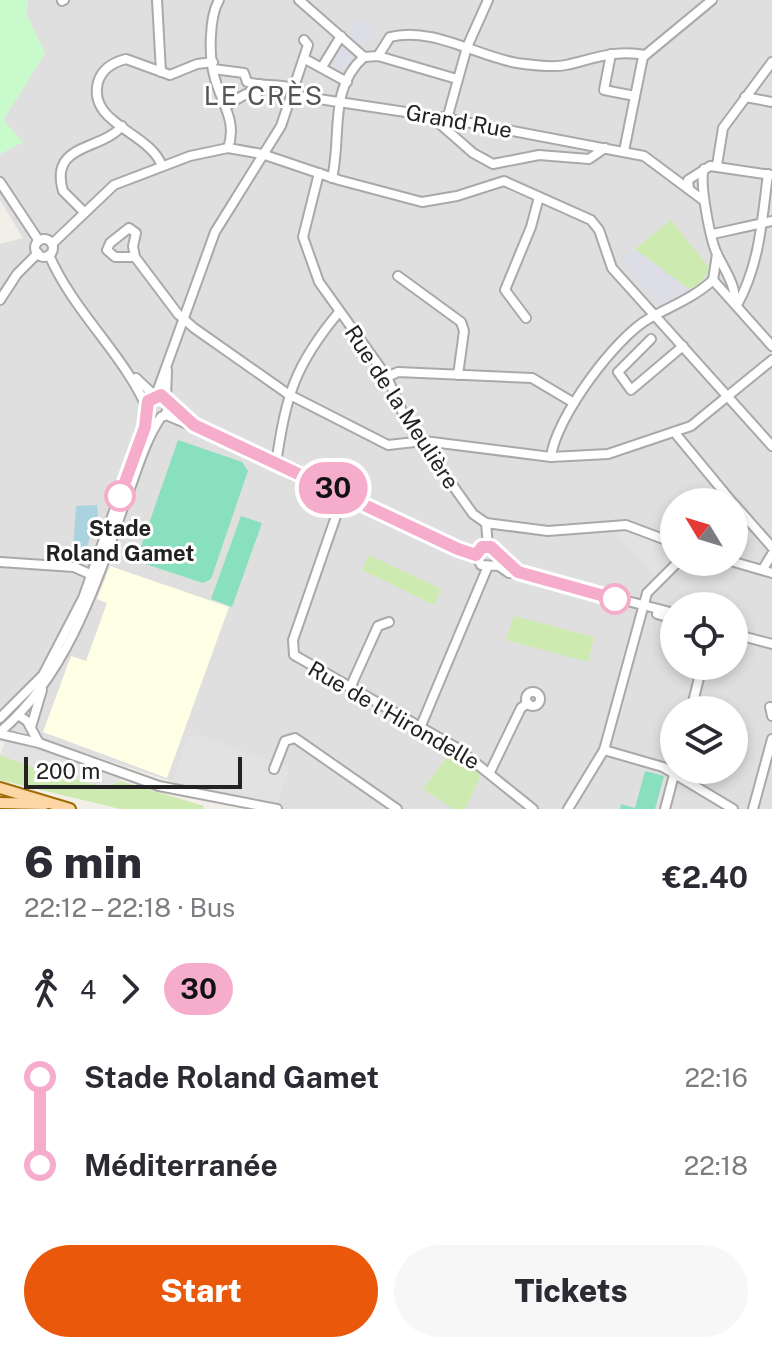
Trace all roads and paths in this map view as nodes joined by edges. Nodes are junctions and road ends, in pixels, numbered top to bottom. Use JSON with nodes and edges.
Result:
{"nodes":[{"id":1,"x":157,"y":0,"type":"edge"},
{"id":2,"x":219,"y":0,"type":"edge"},
{"id":3,"x":299,"y":0,"type":"edge"},
{"id":4,"x":488,"y":0,"type":"edge"},
{"id":5,"x":712,"y":0,"type":"edge"},
{"id":6,"x":341,"y":36,"type":"junction"},
{"id":7,"x":304,"y":40,"type":"dead end"},
{"id":8,"x":467,"y":47,"type":"junction"},
{"id":9,"x":611,"y":54,"type":"junction"},
{"id":10,"x":645,"y":55,"type":"junction"},
{"id":11,"x":371,"y":56,"type":"junction"},
{"id":12,"x":305,"y":59,"type":"junction"},
{"id":13,"x":772,"y":62,"type":"edge"},
{"id":14,"x":213,"y":65,"type":"junction"},
{"id":15,"x":322,"y":67,"type":"junction"},
{"id":16,"x":161,"y":72,"type":"junction"},
{"id":17,"x":457,"y":79,"type":"junction"},
{"id":18,"x":347,"y":82,"type":"junction"},
{"id":19,"x":260,"y":84,"type":"junction"},
{"id":20,"x":293,"y":91,"type":"junction"},
{"id":21,"x":635,"y":96,"type":"junction"},
{"id":22,"x":745,"y":97,"type":"junction"},
{"id":23,"x":339,"y":101,"type":"junction"},
{"id":24,"x":772,"y":102,"type":"edge"},
{"id":25,"x":227,"y":105,"type":"junction"},
{"id":26,"x":443,"y":118,"type":"junction"},
{"id":27,"x":122,"y":126,"type":"junction"},
{"id":28,"x":228,"y":148,"type":"junction"},
{"id":29,"x":605,"y":148,"type":"junction"},
{"id":30,"x":624,"y":151,"type":"junction"},
{"id":31,"x":262,"y":154,"type":"junction"},
{"id":32,"x":498,"y":164,"type":"junction"},
{"id":33,"x":717,"y":165,"type":"junction"},
{"id":34,"x":162,"y":166,"type":"junction"},
{"id":35,"x":319,"y":173,"type":"junction"},
{"id":36,"x":770,"y":175,"type":"edge"},
{"id":37,"x":332,"y":178,"type":"junction"},
{"id":38,"x":504,"y":181,"type":"junction"},
{"id":39,"x":0,"y":182,"type":"edge"},
{"id":40,"x":692,"y":183,"type":"junction"},
{"id":41,"x":539,"y":197,"type":"junction"},
{"id":42,"x":84,"y":212,"type":"junction"},
{"id":43,"x":772,"y":221,"type":"edge"},
{"id":44,"x":762,"y":225,"type":"junction"},
{"id":45,"x":713,"y":234,"type":"junction"},
{"id":46,"x":39,"y":241,"type":"junction"},
{"id":47,"x":52,"y":244,"type":"junction"},
{"id":48,"x":38,"y":253,"type":"junction"},
{"id":49,"x":717,"y":254,"type":"junction"},
{"id":50,"x":49,"y":255,"type":"junction"},
{"id":51,"x":135,"y":257,"type":"dead end"},
{"id":52,"x":726,"y":274,"type":"junction"},
{"id":53,"x":398,"y":276,"type":"dead end"},
{"id":54,"x":715,"y":279,"type":"junction"},
{"id":55,"x":0,"y":300,"type":"edge"},
{"id":56,"x":736,"y":302,"type":"junction"},
{"id":57,"x":339,"y":312,"type":"junction"},
{"id":58,"x":655,"y":316,"type":"junction"},
{"id":59,"x":526,"y":318,"type":"dead end"},
{"id":60,"x":183,"y":320,"type":"junction"},
{"id":61,"x":629,"y":337,"type":"junction"},
{"id":62,"x":651,"y":339,"type":"dead end"},
{"id":63,"x":683,"y":346,"type":"junction"},
{"id":64,"x":772,"y":346,"type":"edge"},
{"id":65,"x":640,"y":349,"type":"junction"},
{"id":66,"x":610,"y":355,"type":"junction"},
{"id":67,"x":772,"y":360,"type":"edge"},
{"id":68,"x":620,"y":367,"type":"junction"},
{"id":69,"x":167,"y":370,"type":"junction"},
{"id":70,"x":129,"y":373,"type":"junction"},
{"id":71,"x":458,"y":375,"type":"junction"},
{"id":72,"x":387,"y":377,"type":"junction"},
{"id":73,"x":288,"y":394,"type":"junction"},
{"id":74,"x":155,"y":395,"type":"junction"},
{"id":75,"x":729,"y":396,"type":"junction"},
{"id":76,"x":574,"y":403,"type":"junction"},
{"id":77,"x":148,"y":408,"type":"junction"},
{"id":78,"x":166,"y":409,"type":"junction"},
{"id":79,"x":675,"y":433,"type":"junction"},
{"id":80,"x":424,"y":441,"type":"junction"},
{"id":81,"x":772,"y":446,"type":"edge"},
{"id":82,"x":551,"y":457,"type":"junction"},
{"id":83,"x":276,"y":464,"type":"junction"},
{"id":84,"x":721,"y":488,"type":"edge"},
{"id":85,"x":343,"y":496,"type":"junction"},
{"id":86,"x":748,"y":520,"type":"edge"},
{"id":87,"x":486,"y":523,"type":"junction"},
{"id":88,"x":660,"y":538,"type":"edge"},
{"id":89,"x":488,"y":546,"type":"junction"},
{"id":90,"x":772,"y":547,"type":"edge"},
{"id":91,"x":772,"y":554,"type":"edge"},
{"id":92,"x":476,"y":555,"type":"junction"},
{"id":93,"x":497,"y":555,"type":"junction"},
{"id":94,"x":0,"y":562,"type":"edge"},
{"id":95,"x":490,"y":566,"type":"junction"},
{"id":96,"x":748,"y":566,"type":"edge"},
{"id":97,"x":768,"y":571,"type":"edge"},
{"id":98,"x":92,"y":575,"type":"junction"},
{"id":99,"x":663,"y":576,"type":"edge"},
{"id":100,"x":642,"y":608,"type":"junction"},
{"id":101,"x":660,"y":612,"type":"edge"},
{"id":102,"x":389,"y":622,"type":"dead end"},
{"id":103,"x":748,"y":636,"type":"edge"},
{"id":104,"x":772,"y":642,"type":"edge"},
{"id":105,"x":42,"y":687,"type":"junction"},
{"id":106,"x":350,"y":688,"type":"junction"},
{"id":107,"x":528,"y":703,"type":"dead end"},
{"id":108,"x":18,"y":715,"type":"junction"},
{"id":109,"x":1,"y":718,"type":"edge"},
{"id":110,"x":31,"y":727,"type":"junction"},
{"id":111,"x":420,"y":728,"type":"junction"},
{"id":112,"x":0,"y":733,"type":"edge"},
{"id":113,"x":772,"y":739,"type":"edge"},
{"id":114,"x":39,"y":743,"type":"junction"},
{"id":115,"x":604,"y":750,"type":"junction"},
{"id":116,"x":660,"y":767,"type":"edge"},
{"id":117,"x":274,"y":769,"type":"dead end"},
{"id":118,"x":490,"y":772,"type":"junction"},
{"id":119,"x":672,"y":784,"type":"edge"},
{"id":120,"x":695,"y":784,"type":"edge"},
{"id":121,"x":0,"y":788,"type":"edge"},
{"id":122,"x":0,"y":803,"type":"edge"},
{"id":123,"x":45,"y":804,"type":"junction"},
{"id":124,"x":275,"y":808,"type":"edge"},
{"id":125,"x":70,"y":809,"type":"edge"},
{"id":126,"x":397,"y":809,"type":"edge"},
{"id":127,"x":533,"y":809,"type":"edge"},
{"id":128,"x":568,"y":809,"type":"edge"},
{"id":129,"x":665,"y":809,"type":"edge"},
{"id":130,"x":733,"y":809,"type":"edge"},
{"id":131,"x":753,"y":809,"type":"edge"}],
"edges":[{"from":1,"to":16,"type":"street"},
{"from":2,"to":14,"type":"street"},
{"from":3,"to":6,"type":"street"},
{"from":4,"to":8,"type":"street"},
{"from":5,"to":10,"type":"street"},
{"from":6,"to":11,"type":"street"},
{"from":6,"to":15,"type":"street"},
{"from":7,"to":12,"type":"street"},
{"from":8,"to":9,"type":"street"},
{"from":8,"to":11,"type":"street"},
{"from":8,"to":17,"type":"street"},
{"from":9,"to":10,"type":"street"},
{"from":9,"to":21,"type":"street"},
{"from":10,"to":21,"type":"street"},
{"from":11,"to":17,"type":"street"},
{"from":11,"to":18,"type":"street"},
{"from":12,"to":15,"type":"street"},
{"from":12,"to":20,"type":"street"},
{"from":13,"to":22,"type":"street"},
{"from":14,"to":16,"type":"street"},
{"from":14,"to":19,"type":"street","name":"Grand Rue"},
{"from":14,"to":25,"type":"street"},
{"from":15,"to":18,"type":"street"},
{"from":16,"to":27,"type":"street"},
{"from":17,"to":26,"type":"street"},
{"from":18,"to":23,"type":"street"},
{"from":19,"to":20,"type":"street","name":"Grand Rue"},
{"from":19,"to":25,"type":"street"},
{"from":20,"to":23,"type":"street","name":"Grand Rue"},
{"from":20,"to":31,"type":"street"},
{"from":21,"to":30,"type":"street"},
{"from":22,"to":24,"type":"street"},
{"from":22,"to":33,"type":"street"},
{"from":23,"to":26,"type":"street","name":"Grand Rue"},
{"from":23,"to":37,"type":"street"},
{"from":25,"to":28,"type":"street"},
{"from":26,"to":29,"type":"street","name":"Grand Rue"},
{"from":26,"to":32,"type":"street"},
{"from":27,"to":34,"type":"street"},
{"from":27,"to":42,"type":"street"},
{"from":28,"to":31,"type":"street"},
{"from":28,"to":34,"type":"street"},
{"from":29,"to":30,"type":"street","name":"Grand Rue"},
{"from":29,"to":32,"type":"street"},
{"from":30,"to":40,"type":"street","name":"Grand Rue"},
{"from":31,"to":35,"type":"street"},
{"from":31,"to":60,"type":"street"},
{"from":32,"to":38,"type":"street"},
{"from":33,"to":36,"type":"street"},
{"from":33,"to":40,"type":"street"},
{"from":34,"to":42,"type":"street"},
{"from":35,"to":37,"type":"street"},
{"from":35,"to":57,"type":"street","name":"Rue de la Meulière"},
{"from":36,"to":44,"type":"street"},
{"from":37,"to":38,"type":"street"},
{"from":38,"to":41,"type":"street"},
{"from":39,"to":46,"type":"street"},
{"from":40,"to":45,"type":"street"},
{"from":41,"to":58,"type":"street"},
{"from":41,"to":59,"type":"street"},
{"from":42,"to":47,"type":"street"},
{"from":43,"to":44,"type":"street"},
{"from":44,"to":45,"type":"street"},
{"from":44,"to":56,"type":"street"},
{"from":45,"to":49,"type":"street"},
{"from":46,"to":47,"type":"street"},
{"from":46,"to":48,"type":"street"},
{"from":47,"to":50,"type":"street"},
{"from":48,"to":50,"type":"street"},
{"from":48,"to":55,"type":"street"},
{"from":49,"to":52,"type":"street"},
{"from":49,"to":54,"type":"street"},
{"from":50,"to":70,"type":"street"},
{"from":51,"to":60,"type":"street"},
{"from":52,"to":54,"type":"street"},
{"from":52,"to":56,"type":"street"},
{"from":53,"to":71,"type":"street"},
{"from":54,"to":56,"type":"street"},
{"from":54,"to":58,"type":"street"},
{"from":56,"to":64,"type":"street"},
{"from":57,"to":72,"type":"street","name":"Rue de la Meulière"},
{"from":57,"to":73,"type":"street"},
{"from":58,"to":61,"type":"street"},
{"from":58,"to":63,"type":"street"},
{"from":60,"to":69,"type":"street"},
{"from":60,"to":73,"type":"street"},
{"from":61,"to":65,"type":"street"},
{"from":61,"to":66,"type":"street"},
{"from":62,"to":65,"type":"street"},
{"from":63,"to":68,"type":"street"},
{"from":63,"to":75,"type":"street"},
{"from":65,"to":68,"type":"street"},
{"from":66,"to":68,"type":"street"},
{"from":66,"to":76,"type":"street"},
{"from":67,"to":75,"type":"street"},
{"from":69,"to":74,"type":"street"},
{"from":69,"to":78,"type":"street"},
{"from":70,"to":74,"type":"street"},
{"from":70,"to":77,"type":"street"},
{"from":71,"to":72,"type":"street"},
{"from":71,"to":76,"type":"street"},
{"from":72,"to":80,"type":"street","name":"Rue de la Meulière"},
{"from":73,"to":80,"type":"street"},
{"from":73,"to":83,"type":"street"},
{"from":74,"to":77,"type":"street"},
{"from":74,"to":78,"type":"street"},
{"from":75,"to":79,"type":"street"},
{"from":75,"to":81,"type":"street"},
{"from":76,"to":82,"type":"street"},
{"from":77,"to":78,"type":"street"},
{"from":77,"to":98,"type":"street"},
{"from":78,"to":83,"type":"street"},
{"from":78,"to":105,"type":"street"},
{"from":79,"to":82,"type":"street"},
{"from":79,"to":84,"type":"street"},
{"from":80,"to":82,"type":"street"},
{"from":80,"to":87,"type":"street","name":"Rue de la Meulière"},
{"from":83,"to":85,"type":"street"},
{"from":85,"to":92,"type":"street"},
{"from":85,"to":106,"type":"street","name":"Rue de l'Hirondelle"},
{"from":86,"to":90,"type":"street"},
{"from":87,"to":88,"type":"street"},
{"from":87,"to":89,"type":"street"},
{"from":89,"to":92,"type":"street"},
{"from":89,"to":93,"type":"street"},
{"from":91,"to":97,"type":"street"},
{"from":92,"to":95,"type":"street"},
{"from":93,"to":95,"type":"street"},
{"from":93,"to":100,"type":"street"},
{"from":94,"to":98,"type":"street"},
{"from":95,"to":100,"type":"street"},
{"from":95,"to":111,"type":"street"},
{"from":96,"to":97,"type":"street"},
{"from":98,"to":109,"type":"street"},
{"from":99,"to":100,"type":"street"},
{"from":100,"to":101,"type":"street"},
{"from":100,"to":115,"type":"street"},
{"from":102,"to":106,"type":"street"},
{"from":103,"to":104,"type":"street"},
{"from":105,"to":108,"type":"street"},
{"from":105,"to":110,"type":"street"},
{"from":106,"to":111,"type":"street","name":"Rue de l'Hirondelle"},
{"from":107,"to":118,"type":"street"},
{"from":108,"to":109,"type":"street"},
{"from":108,"to":110,"type":"street"},
{"from":108,"to":112,"type":"street"},
{"from":110,"to":114,"type":"street"},
{"from":111,"to":118,"type":"street","name":"Rue de l'Hirondelle"},
{"from":112,"to":114,"type":"street"},
{"from":113,"to":131,"type":"street"},
{"from":114,"to":124,"type":"street"},
{"from":115,"to":116,"type":"street"},
{"from":115,"to":128,"type":"street"},
{"from":117,"to":126,"type":"street"},
{"from":118,"to":127,"type":"street","name":"Rue de l'Hirondelle"},
{"from":119,"to":129,"type":"street"},
{"from":120,"to":130,"type":"street"},
{"from":121,"to":123,"type":"main road"},
{"from":122,"to":123,"type":"main road"},
{"from":123,"to":125,"type":"main road"}]}
